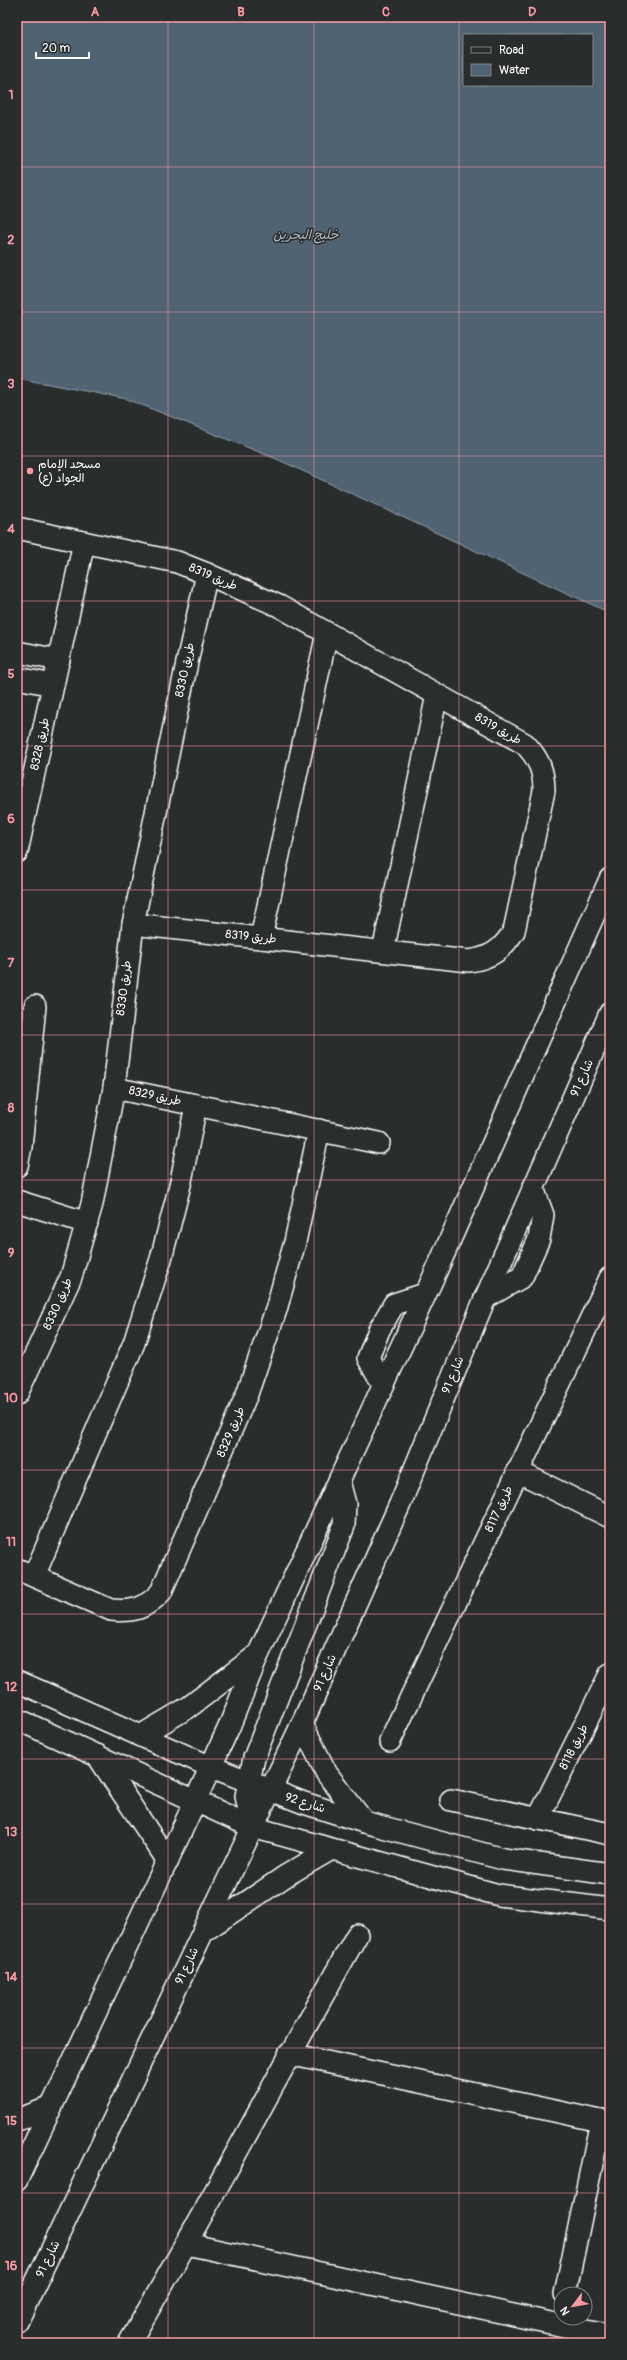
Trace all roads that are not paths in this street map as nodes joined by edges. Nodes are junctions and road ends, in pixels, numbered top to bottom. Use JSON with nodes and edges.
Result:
{"nodes":[{"id":1,"x":17,"y":528,"type":"edge"},
{"id":2,"x":84,"y":542,"type":"junction"},
{"id":3,"x":207,"y":574,"type":"junction"},
{"id":4,"x":327,"y":633,"type":"junction"},
{"id":5,"x":17,"y":652,"type":"edge"},
{"id":6,"x":58,"y":660,"type":"junction"},
{"id":7,"x":17,"y":678,"type":"edge"},
{"id":8,"x":53,"y":685,"type":"junction"},
{"id":9,"x":437,"y":695,"type":"junction"},
{"id":10,"x":22,"y":802,"type":"edge"},
{"id":11,"x":17,"y":852,"type":"edge"},
{"id":12,"x":610,"y":879,"type":"edge"},
{"id":13,"x":133,"y":924,"type":"junction"},
{"id":14,"x":261,"y":938,"type":"junction"},
{"id":15,"x":383,"y":951,"type":"junction"},
{"id":16,"x":35,"y":1006,"type":"dead end"},
{"id":17,"x":610,"y":1013,"type":"edge"},
{"id":18,"x":114,"y":1088,"type":"junction"},
{"id":19,"x":196,"y":1105,"type":"junction"},
{"id":20,"x":319,"y":1130,"type":"junction"},
{"id":21,"x":379,"y":1143,"type":"dead end"},
{"id":22,"x":17,"y":1166,"type":"edge"},
{"id":23,"x":17,"y":1201,"type":"edge"},
{"id":24,"x":87,"y":1223,"type":"junction"},
{"id":25,"x":610,"y":1278,"type":"edge"},
{"id":26,"x":17,"y":1394,"type":"edge"},
{"id":27,"x":517,"y":1471,"type":"junction"},
{"id":28,"x":339,"y":1481,"type":"junction"},
{"id":29,"x":610,"y":1517,"type":"edge"},
{"id":30,"x":25,"y":1572,"type":"edge"},
{"id":31,"x":258,"y":1655,"type":"junction"},
{"id":32,"x":610,"y":1674,"type":"edge"},
{"id":33,"x":17,"y":1680,"type":"edge"},
{"id":34,"x":17,"y":1719,"type":"edge"},
{"id":35,"x":302,"y":1724,"type":"junction"},
{"id":36,"x":140,"y":1736,"type":"junction"},
{"id":37,"x":390,"y":1741,"type":"dead end"},
{"id":38,"x":97,"y":1755,"type":"junction"},
{"id":39,"x":209,"y":1766,"type":"junction"},
{"id":40,"x":247,"y":1782,"type":"junction"},
{"id":41,"x":270,"y":1791,"type":"junction"},
{"id":42,"x":195,"y":1800,"type":"junction"},
{"id":43,"x":450,"y":1800,"type":"dead end"},
{"id":44,"x":538,"y":1819,"type":"junction"},
{"id":45,"x":364,"y":1822,"type":"junction"},
{"id":46,"x":252,"y":1827,"type":"junction"},
{"id":47,"x":610,"y":1834,"type":"edge"},
{"id":48,"x":330,"y":1850,"type":"junction"},
{"id":49,"x":168,"y":1861,"type":"junction"},
{"id":50,"x":610,"y":1874,"type":"edge"},
{"id":51,"x":610,"y":1909,"type":"edge"},
{"id":52,"x":203,"y":1931,"type":"junction"},
{"id":53,"x":357,"y":1935,"type":"dead end"},
{"id":54,"x":289,"y":2054,"type":"junction"},
{"id":55,"x":51,"y":2107,"type":"junction"},
{"id":56,"x":17,"y":2120,"type":"edge"},
{"id":57,"x":605,"y":2122,"type":"edge"},
{"id":58,"x":17,"y":2180,"type":"edge"},
{"id":59,"x":187,"y":2244,"type":"junction"},
{"id":60,"x":567,"y":2286,"type":"edge"},
{"id":61,"x":553,"y":2320,"type":"edge"},
{"id":62,"x":17,"y":2322,"type":"edge"},
{"id":63,"x":575,"y":2326,"type":"edge"},
{"id":64,"x":610,"y":2336,"type":"edge"},
{"id":65,"x":129,"y":2343,"type":"edge"}],
"edges":[{"from":1,"to":2,"type":"street","name":"طريق 8319"},
{"from":2,"to":3,"type":"street","name":"طريق 8319"},
{"from":2,"to":6,"type":"street","name":"طريق 8328"},
{"from":3,"to":4,"type":"street","name":"طريق 8319"},
{"from":3,"to":13,"type":"street","name":"طريق 8330"},
{"from":4,"to":9,"type":"street","name":"طريق 8319"},
{"from":4,"to":14,"type":"street"},
{"from":5,"to":6,"type":"street"},
{"from":6,"to":8,"type":"street","name":"طريق 8328"},
{"from":7,"to":8,"type":"street"},
{"from":8,"to":10,"type":"street","name":"طريق 8328"},
{"from":9,"to":15,"type":"street"},
{"from":9,"to":15,"type":"street","name":"طريق 8319"},
{"from":10,"to":11,"type":"street","name":"طريق 8328"},
{"from":12,"to":28,"type":"street"},
{"from":13,"to":14,"type":"street","name":"طريق 8319"},
{"from":13,"to":18,"type":"street","name":"طريق 8330"},
{"from":14,"to":15,"type":"street","name":"طريق 8319"},
{"from":16,"to":22,"type":"street"},
{"from":17,"to":35,"type":"street","name":"شارع 91"},
{"from":18,"to":19,"type":"street","name":"طريق 8329"},
{"from":18,"to":24,"type":"street","name":"طريق 8330"},
{"from":19,"to":20,"type":"street","name":"طريق 8329"},
{"from":19,"to":30,"type":"street","name":"طريق 8329"},
{"from":20,"to":21,"type":"street","name":"طريق 8329"},
{"from":20,"to":30,"type":"street","name":"طريق 8329"},
{"from":23,"to":24,"type":"street"},
{"from":24,"to":26,"type":"street","name":"طريق 8330"},
{"from":25,"to":27,"type":"street","name":"طريق 8117"},
{"from":27,"to":29,"type":"street"},
{"from":27,"to":37,"type":"street","name":"طريق 8117"},
{"from":28,"to":31,"type":"street"},
{"from":28,"to":40,"type":"street"},
{"from":31,"to":36,"type":"street"},
{"from":31,"to":39,"type":"street"},
{"from":32,"to":44,"type":"street","name":"طريق 8118"},
{"from":33,"to":36,"type":"street","name":"شارع 92"},
{"from":34,"to":38,"type":"street"},
{"from":35,"to":41,"type":"street","name":"شارع 91"},
{"from":35,"to":45,"type":"street"},
{"from":36,"to":39,"type":"street","name":"شارع 92"},
{"from":38,"to":42,"type":"street"},
{"from":38,"to":49,"type":"street"},
{"from":39,"to":40,"type":"street","name":"شارع 92"},
{"from":39,"to":42,"type":"street"},
{"from":40,"to":41,"type":"street","name":"شارع 92"},
{"from":40,"to":46,"type":"street"},
{"from":41,"to":45,"type":"street","name":"شارع 92"},
{"from":41,"to":46,"type":"street","name":"شارع 91"},
{"from":42,"to":46,"type":"street"},
{"from":42,"to":49,"type":"street"},
{"from":43,"to":44,"type":"street"},
{"from":44,"to":47,"type":"street"},
{"from":45,"to":50,"type":"street","name":"شارع 92"},
{"from":46,"to":48,"type":"street"},
{"from":46,"to":52,"type":"street","name":"شارع 91"},
{"from":48,"to":51,"type":"street"},
{"from":48,"to":52,"type":"street"},
{"from":49,"to":55,"type":"street"},
{"from":52,"to":62,"type":"street","name":"شارع 91"},
{"from":53,"to":54,"type":"street"},
{"from":54,"to":57,"type":"street"},
{"from":54,"to":59,"type":"street"},
{"from":55,"to":56,"type":"street"},
{"from":55,"to":58,"type":"street"},
{"from":57,"to":60,"type":"street"},
{"from":59,"to":61,"type":"street"},
{"from":59,"to":65,"type":"street"},
{"from":63,"to":64,"type":"street"}]}
